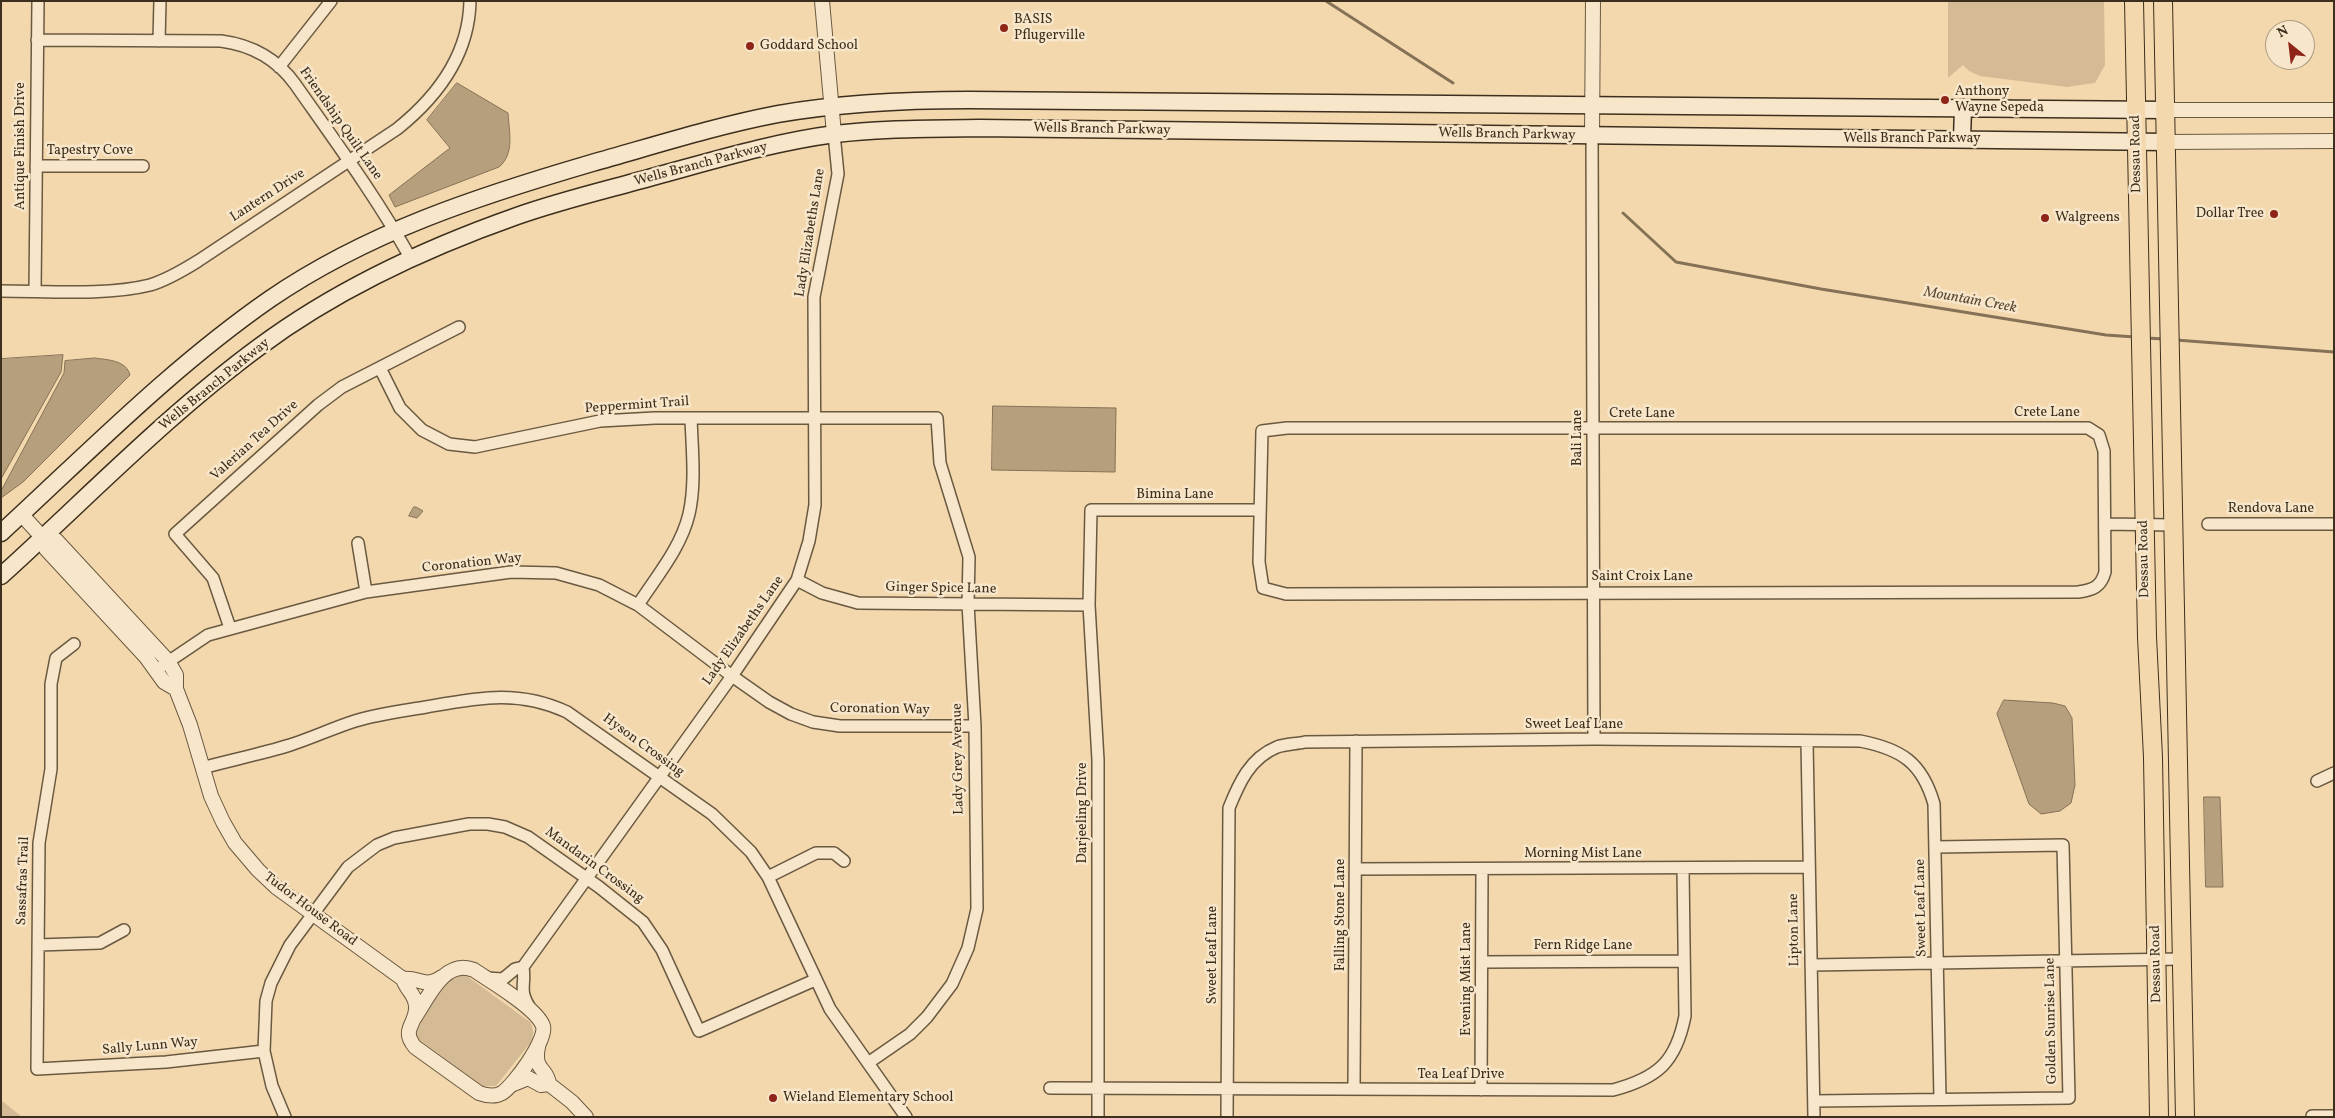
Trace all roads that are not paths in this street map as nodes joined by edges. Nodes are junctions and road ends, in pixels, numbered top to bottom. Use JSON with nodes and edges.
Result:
{"nodes":[{"id":1,"x":38,"y":1,"type":"edge"},
{"id":2,"x":160,"y":1,"type":"edge"},
{"id":3,"x":331,"y":1,"type":"edge"},
{"id":4,"x":470,"y":1,"type":"edge"},
{"id":5,"x":822,"y":1,"type":"edge"},
{"id":6,"x":1594,"y":1,"type":"edge"},
{"id":7,"x":2134,"y":1,"type":"edge"},
{"id":8,"x":2163,"y":1,"type":"edge"},
{"id":9,"x":37,"y":40,"type":"junction"},
{"id":10,"x":159,"y":41,"type":"junction"},
{"id":11,"x":279,"y":67,"type":"junction"},
{"id":12,"x":1592,"y":104,"type":"junction"},
{"id":13,"x":832,"y":106,"type":"junction"},
{"id":14,"x":1962,"y":108,"type":"junction"},
{"id":15,"x":2137,"y":109,"type":"junction"},
{"id":16,"x":2165,"y":110,"type":"junction"},
{"id":17,"x":2334,"y":110,"type":"edge"},
{"id":18,"x":834,"y":134,"type":"junction"},
{"id":19,"x":1592,"y":136,"type":"junction"},
{"id":20,"x":1962,"y":139,"type":"junction"},
{"id":21,"x":2137,"y":140,"type":"junction"},
{"id":22,"x":2334,"y":141,"type":"edge"},
{"id":23,"x":2166,"y":142,"type":"junction"},
{"id":24,"x":349,"y":161,"type":"junction"},
{"id":25,"x":36,"y":166,"type":"junction"},
{"id":26,"x":143,"y":166,"type":"dead end"},
{"id":27,"x":395,"y":230,"type":"junction"},
{"id":28,"x":411,"y":259,"type":"junction"},
{"id":29,"x":1,"y":291,"type":"edge"},
{"id":30,"x":36,"y":291,"type":"junction"},
{"id":31,"x":459,"y":326,"type":"dead end"},
{"id":32,"x":380,"y":368,"type":"junction"},
{"id":33,"x":691,"y":418,"type":"junction"},
{"id":34,"x":816,"y":418,"type":"junction"},
{"id":35,"x":937,"y":418,"type":"joint"},
{"id":36,"x":1593,"y":429,"type":"junction"},
{"id":37,"x":1091,"y":510,"type":"joint"},
{"id":38,"x":1259,"y":510,"type":"junction"},
{"id":39,"x":22,"y":515,"type":"junction"},
{"id":40,"x":2106,"y":524,"type":"junction"},
{"id":41,"x":2208,"y":524,"type":"dead end"},
{"id":42,"x":2334,"y":524,"type":"edge"},
{"id":43,"x":2145,"y":525,"type":"junction"},
{"id":44,"x":2172,"y":525,"type":"junction"},
{"id":45,"x":1,"y":533,"type":"edge"},
{"id":46,"x":43,"y":538,"type":"junction"},
{"id":47,"x":358,"y":542,"type":"dead end"},
{"id":48,"x":1,"y":576,"type":"edge"},
{"id":49,"x":797,"y":580,"type":"junction"},
{"id":50,"x":366,"y":592,"type":"junction"},
{"id":51,"x":1594,"y":592,"type":"junction"},
{"id":52,"x":968,"y":604,"type":"junction"},
{"id":53,"x":638,"y":605,"type":"junction"},
{"id":54,"x":1089,"y":605,"type":"junction"},
{"id":55,"x":230,"y":628,"type":"junction"},
{"id":56,"x":74,"y":644,"type":"dead end"},
{"id":57,"x":168,"y":661,"type":"junction"},
{"id":58,"x":156,"y":670,"type":"junction"},
{"id":59,"x":732,"y":676,"type":"junction"},
{"id":60,"x":176,"y":689,"type":"junction"},
{"id":61,"x":974,"y":726,"type":"junction"},
{"id":62,"x":1594,"y":739,"type":"junction"},
{"id":63,"x":1356,"y":741,"type":"junction"},
{"id":64,"x":1807,"y":742,"type":"junction"},
{"id":65,"x":202,"y":768,"type":"junction"},
{"id":66,"x":2334,"y":774,"type":"edge"},
{"id":67,"x":658,"y":776,"type":"junction"},
{"id":68,"x":2317,"y":781,"type":"dead end"},
{"id":69,"x":1936,"y":847,"type":"junction"},
{"id":70,"x":844,"y":861,"type":"dead end"},
{"id":71,"x":1809,"y":867,"type":"junction"},
{"id":72,"x":1356,"y":869,"type":"junction"},
{"id":73,"x":1482,"y":869,"type":"junction"},
{"id":74,"x":1684,"y":869,"type":"junction"},
{"id":75,"x":586,"y":877,"type":"junction"},
{"id":76,"x":768,"y":877,"type":"junction"},
{"id":77,"x":314,"y":914,"type":"junction"},
{"id":78,"x":124,"y":930,"type":"dead end"},
{"id":79,"x":38,"y":945,"type":"junction"},
{"id":80,"x":2181,"y":959,"type":"junction"},
{"id":81,"x":1684,"y":961,"type":"junction"},
{"id":82,"x":2158,"y":961,"type":"junction"},
{"id":83,"x":1482,"y":962,"type":"junction"},
{"id":84,"x":2066,"y":962,"type":"junction"},
{"id":85,"x":1938,"y":964,"type":"junction"},
{"id":86,"x":1811,"y":966,"type":"junction"},
{"id":87,"x":523,"y":967,"type":"junction"},
{"id":88,"x":444,"y":976,"type":"junction"},
{"id":89,"x":486,"y":978,"type":"junction"},
{"id":90,"x":403,"y":979,"type":"junction"},
{"id":91,"x":815,"y":980,"type":"junction"},
{"id":92,"x":531,"y":1011,"type":"junction"},
{"id":93,"x":415,"y":1017,"type":"junction"},
{"id":94,"x":538,"y":1047,"type":"junction"},
{"id":95,"x":264,"y":1051,"type":"junction"},
{"id":96,"x":868,"y":1063,"type":"junction"},
{"id":97,"x":37,"y":1068,"type":"joint"},
{"id":98,"x":549,"y":1084,"type":"junction"},
{"id":99,"x":509,"y":1086,"type":"junction"},
{"id":100,"x":1050,"y":1088,"type":"dead end"},
{"id":101,"x":1098,"y":1088,"type":"junction"},
{"id":102,"x":1227,"y":1089,"type":"junction"},
{"id":103,"x":1354,"y":1089,"type":"junction"},
{"id":104,"x":1481,"y":1090,"type":"junction"},
{"id":105,"x":1940,"y":1099,"type":"junction"},
{"id":106,"x":1814,"y":1101,"type":"junction"},
{"id":107,"x":2312,"y":1116,"type":"edge"},
{"id":108,"x":2334,"y":1116,"type":"edge"},
{"id":109,"x":285,"y":1117,"type":"edge"},
{"id":110,"x":586,"y":1117,"type":"edge"},
{"id":111,"x":906,"y":1117,"type":"edge"},
{"id":112,"x":1098,"y":1117,"type":"edge"},
{"id":113,"x":1227,"y":1117,"type":"edge"},
{"id":114,"x":1814,"y":1117,"type":"edge"},
{"id":115,"x":2159,"y":1117,"type":"edge"},
{"id":116,"x":2185,"y":1117,"type":"edge"}],
"edges":[{"from":1,"to":9,"type":"street","name":"Antique Finish Drive"},
{"from":2,"to":10,"type":"street"},
{"from":3,"to":11,"type":"street"},
{"from":4,"to":24,"type":"street","name":"Lantern Drive"},
{"from":5,"to":13,"type":"street"},
{"from":6,"to":12,"type":"street"},
{"from":7,"to":15,"type":"main road","name":"Dessau Road"},
{"from":8,"to":16,"type":"main road","name":"Dessau Road"},
{"from":9,"to":10,"type":"street","name":"Friendship Quilt Lane"},
{"from":9,"to":25,"type":"street","name":"Antique Finish Drive"},
{"from":10,"to":11,"type":"street","name":"Friendship Quilt Lane"},
{"from":11,"to":24,"type":"street","name":"Friendship Quilt Lane"},
{"from":12,"to":13,"type":"main road"},
{"from":12,"to":14,"type":"main road"},
{"from":12,"to":19,"type":"street"},
{"from":13,"to":18,"type":"street"},
{"from":13,"to":27,"type":"main road"},
{"from":14,"to":15,"type":"main road"},
{"from":14,"to":20,"type":"main road"},
{"from":15,"to":16,"type":"main road"},
{"from":15,"to":21,"type":"main road","name":"Dessau Road"},
{"from":16,"to":17,"type":"street"},
{"from":16,"to":23,"type":"main road","name":"Dessau Road"},
{"from":18,"to":19,"type":"main road","name":"Wells Branch Parkway"},
{"from":18,"to":28,"type":"main road","name":"Wells Branch Parkway"},
{"from":18,"to":34,"type":"street","name":"Lady Elizabeths Lane"},
{"from":19,"to":20,"type":"main road","name":"Wells Branch Parkway"},
{"from":19,"to":36,"type":"street","name":"Bali Lane"},
{"from":20,"to":21,"type":"main road","name":"Wells Branch Parkway"},
{"from":21,"to":23,"type":"main road","name":"Wells Branch Parkway"},
{"from":21,"to":43,"type":"main road","name":"Dessau Road"},
{"from":22,"to":23,"type":"street","name":"Wells Branch Parkway"},
{"from":23,"to":44,"type":"main road","name":"Dessau Road"},
{"from":24,"to":27,"type":"street","name":"Friendship Quilt Lane"},
{"from":24,"to":30,"type":"street","name":"Lantern Drive"},
{"from":25,"to":26,"type":"street","name":"Tapestry Cove"},
{"from":25,"to":30,"type":"street","name":"Antique Finish Drive"},
{"from":27,"to":28,"type":"street","name":"Friendship Quilt Lane"},
{"from":27,"to":39,"type":"main road"},
{"from":28,"to":46,"type":"main road","name":"Wells Branch Parkway"},
{"from":29,"to":30,"type":"street","name":"Lantern Drive"},
{"from":31,"to":32,"type":"street","name":"Valerian Tea Drive"},
{"from":32,"to":33,"type":"street","name":"Peppermint Trail"},
{"from":32,"to":55,"type":"street","name":"Valerian Tea Drive"},
{"from":33,"to":34,"type":"street","name":"Peppermint Trail"},
{"from":33,"to":53,"type":"street"},
{"from":34,"to":35,"type":"street","name":"Peppermint Trail"},
{"from":34,"to":49,"type":"street","name":"Lady Elizabeths Lane"},
{"from":35,"to":52,"type":"street","name":"Lady Grey Avenue"},
{"from":36,"to":38,"type":"street","name":"Crete Lane"},
{"from":36,"to":40,"type":"street","name":"Crete Lane"},
{"from":36,"to":51,"type":"street","name":"Bali Lane"},
{"from":37,"to":38,"type":"street","name":"Bimina Lane"},
{"from":37,"to":54,"type":"street","name":"Darjeeling Drive"},
{"from":38,"to":51,"type":"street","name":"Saint Croix Lane"},
{"from":39,"to":45,"type":"main road"},
{"from":39,"to":46,"type":"street","name":"Tudor House Road"},
{"from":40,"to":43,"type":"street"},
{"from":40,"to":51,"type":"street","name":"Saint Croix Lane"},
{"from":41,"to":42,"type":"street","name":"Rendova Lane"},
{"from":43,"to":44,"type":"street"},
{"from":43,"to":82,"type":"main road","name":"Dessau Road"},
{"from":44,"to":80,"type":"main road","name":"Dessau Road"},
{"from":46,"to":48,"type":"main road","name":"Wells Branch Parkway"},
{"from":46,"to":57,"type":"street","name":"Tudor House Road"},
{"from":46,"to":58,"type":"street","name":"Tudor House Road"},
{"from":47,"to":50,"type":"street"},
{"from":49,"to":52,"type":"street","name":"Ginger Spice Lane"},
{"from":49,"to":59,"type":"street","name":"Lady Elizabeths Lane"},
{"from":50,"to":53,"type":"street","name":"Coronation Way"},
{"from":50,"to":55,"type":"street","name":"Coronation Way"},
{"from":51,"to":62,"type":"street","name":"Bali Lane"},
{"from":52,"to":54,"type":"street","name":"Ginger Spice Lane"},
{"from":52,"to":61,"type":"street","name":"Lady Grey Avenue"},
{"from":53,"to":59,"type":"street","name":"Coronation Way"},
{"from":54,"to":101,"type":"street","name":"Darjeeling Drive"},
{"from":55,"to":57,"type":"street","name":"Coronation Way"},
{"from":56,"to":79,"type":"street","name":"Sassafras Trail"},
{"from":57,"to":58,"type":"street","name":"Coronation Way"},
{"from":57,"to":60,"type":"street","name":"Tudor House Road"},
{"from":58,"to":60,"type":"street","name":"Tudor House Road"},
{"from":59,"to":61,"type":"street","name":"Coronation Way"},
{"from":59,"to":67,"type":"street","name":"Lady Elizabeths Lane"},
{"from":60,"to":65,"type":"street","name":"Tudor House Road"},
{"from":61,"to":96,"type":"street","name":"Lady Grey Avenue"},
{"from":62,"to":63,"type":"street","name":"Sweet Leaf Lane"},
{"from":62,"to":64,"type":"street","name":"Sweet Leaf Lane"},
{"from":63,"to":72,"type":"street","name":"Falling Stone Lane"},
{"from":63,"to":102,"type":"street","name":"Sweet Leaf Lane"},
{"from":64,"to":69,"type":"street","name":"Sweet Leaf Lane"},
{"from":64,"to":71,"type":"street","name":"Lipton Lane"},
{"from":65,"to":67,"type":"street","name":"Hyson Crossing"},
{"from":65,"to":77,"type":"street","name":"Tudor House Road"},
{"from":66,"to":68,"type":"street"},
{"from":67,"to":75,"type":"street","name":"Lady Elizabeths Lane"},
{"from":67,"to":76,"type":"street","name":"Hyson Crossing"},
{"from":69,"to":84,"type":"street","name":"Golden Sunrise Lane"},
{"from":69,"to":85,"type":"street","name":"Sweet Leaf Lane"},
{"from":70,"to":76,"type":"street"},
{"from":71,"to":74,"type":"street","name":"Morning Mist Lane"},
{"from":71,"to":86,"type":"street","name":"Lipton Lane"},
{"from":72,"to":73,"type":"street","name":"Morning Mist Lane"},
{"from":72,"to":103,"type":"street","name":"Falling Stone Lane"},
{"from":73,"to":74,"type":"street","name":"Morning Mist Lane"},
{"from":73,"to":83,"type":"street","name":"Evening Mist Lane"},
{"from":74,"to":81,"type":"street","name":"Tea Leaf Drive"},
{"from":75,"to":77,"type":"street","name":"Mandarin Crossing"},
{"from":75,"to":87,"type":"street","name":"Lady Elizabeths Lane"},
{"from":75,"to":91,"type":"street","name":"Mandarin Crossing"},
{"from":76,"to":91,"type":"street","name":"Hyson Crossing"},
{"from":77,"to":90,"type":"street","name":"Tudor House Road"},
{"from":77,"to":95,"type":"street","name":"Mandarin Crossing"},
{"from":78,"to":79,"type":"street"},
{"from":79,"to":97,"type":"street","name":"Sassafras Trail"},
{"from":80,"to":82,"type":"street"},
{"from":80,"to":116,"type":"main road","name":"Dessau Road"},
{"from":81,"to":83,"type":"street","name":"Fern Ridge Lane"},
{"from":81,"to":104,"type":"street","name":"Tea Leaf Drive"},
{"from":82,"to":84,"type":"street"},
{"from":82,"to":115,"type":"main road","name":"Dessau Road"},
{"from":83,"to":104,"type":"street","name":"Evening Mist Lane"},
{"from":84,"to":85,"type":"street"},
{"from":84,"to":105,"type":"street","name":"Golden Sunrise Lane"},
{"from":85,"to":86,"type":"street"},
{"from":85,"to":105,"type":"street","name":"Sweet Leaf Lane"},
{"from":86,"to":106,"type":"street","name":"Lipton Lane"},
{"from":87,"to":89,"type":"street","name":"Lady Elizabeths Lane"},
{"from":87,"to":92,"type":"street"},
{"from":88,"to":89,"type":"street","name":"Tudor House Road"},
{"from":88,"to":90,"type":"street","name":"Tudor House Road"},
{"from":88,"to":93,"type":"street","name":"Tudor House Road"},
{"from":89,"to":92,"type":"street","name":"Tudor House Road"},
{"from":90,"to":93,"type":"street","name":"Tudor House Road"},
{"from":91,"to":96,"type":"street","name":"Hyson Crossing"},
{"from":92,"to":94,"type":"street","name":"Tudor House Road"},
{"from":93,"to":99,"type":"street","name":"Tudor House Road"},
{"from":94,"to":98,"type":"street","name":"Tudor House Road"},
{"from":94,"to":99,"type":"street","name":"Tudor House Road"},
{"from":95,"to":97,"type":"street","name":"Sally Lunn Way"},
{"from":95,"to":109,"type":"street","name":"Mandarin Crossing"},
{"from":96,"to":111,"type":"street","name":"Hyson Crossing"},
{"from":98,"to":99,"type":"street","name":"Tudor House Road"},
{"from":98,"to":110,"type":"street","name":"Tudor House Road"},
{"from":100,"to":101,"type":"street","name":"Tea Leaf Drive"},
{"from":101,"to":102,"type":"street","name":"Tea Leaf Drive"},
{"from":101,"to":112,"type":"street","name":"Darjeeling Drive"},
{"from":102,"to":103,"type":"street","name":"Tea Leaf Drive"},
{"from":102,"to":113,"type":"street","name":"Sweet Leaf Lane"},
{"from":103,"to":104,"type":"street","name":"Tea Leaf Drive"},
{"from":105,"to":106,"type":"street","name":"Golden Sunrise Lane"},
{"from":106,"to":114,"type":"street","name":"Lipton Lane"},
{"from":107,"to":108,"type":"street"}]}
